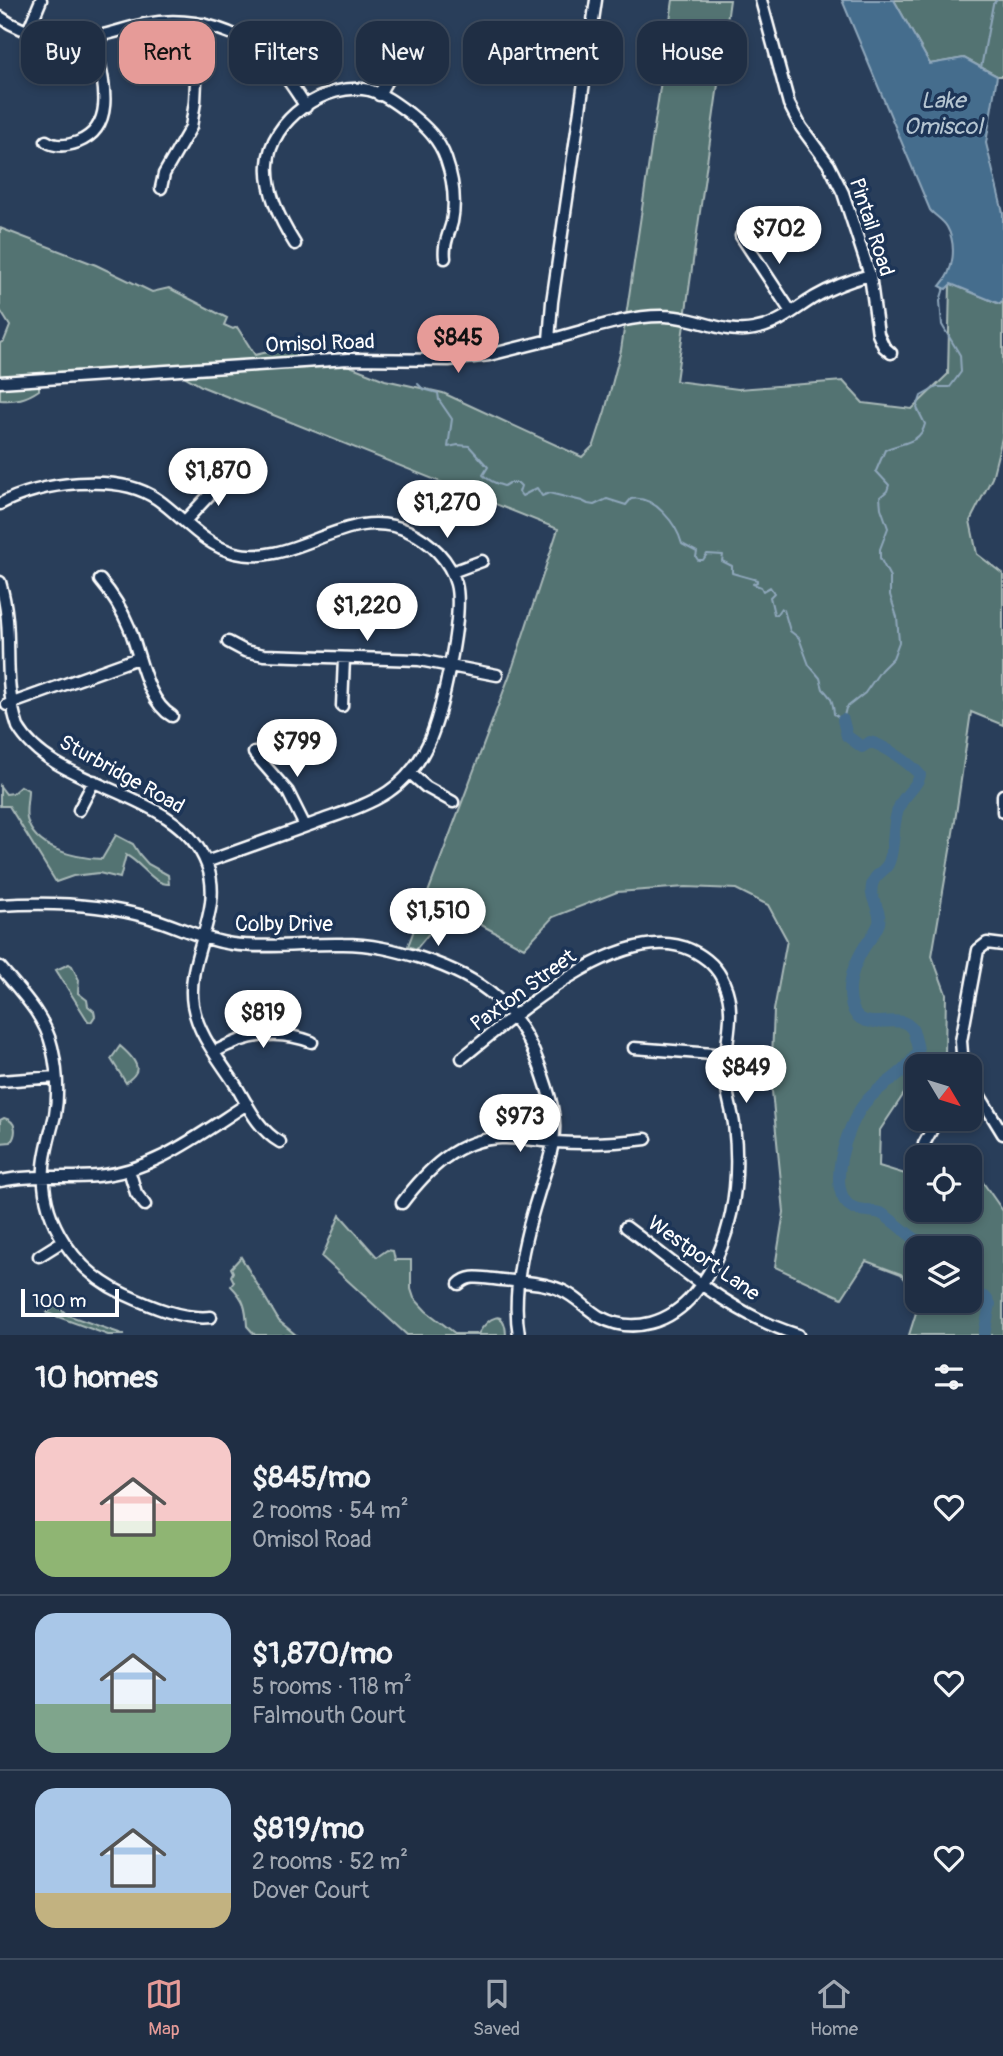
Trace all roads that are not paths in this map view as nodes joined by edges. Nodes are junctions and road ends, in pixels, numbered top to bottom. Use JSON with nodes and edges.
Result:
{"nodes":[{"id":1,"x":41,"y":0,"type":"edge"},
{"id":2,"x":596,"y":0,"type":"edge"},
{"id":3,"x":761,"y":0,"type":"edge"},
{"id":4,"x":0,"y":17,"type":"edge"},
{"id":5,"x":32,"y":21,"type":"edge"},
{"id":6,"x":21,"y":28,"type":"edge"},
{"id":7,"x":215,"y":28,"type":"edge"},
{"id":8,"x":102,"y":84,"type":"edge"},
{"id":9,"x":196,"y":84,"type":"edge"},
{"id":10,"x":385,"y":84,"type":"edge"},
{"id":11,"x":379,"y":94,"type":"junction"},
{"id":12,"x":306,"y":107,"type":"junction"},
{"id":13,"x":46,"y":141,"type":"dead end"},
{"id":14,"x":161,"y":188,"type":"dead end"},
{"id":15,"x":741,"y":236,"type":"dead end"},
{"id":16,"x":295,"y":244,"type":"dead end"},
{"id":17,"x":445,"y":258,"type":"dead end"},
{"id":18,"x":870,"y":275,"type":"junction"},
{"id":19,"x":791,"y":313,"type":"junction"},
{"id":20,"x":549,"y":340,"type":"junction"},
{"id":21,"x":891,"y":353,"type":"dead end"},
{"id":22,"x":0,"y":382,"type":"edge"},
{"id":23,"x":229,"y":474,"type":"dead end"},
{"id":24,"x":0,"y":503,"type":"edge"},
{"id":25,"x":185,"y":521,"type":"junction"},
{"id":26,"x":482,"y":561,"type":"dead end"},
{"id":27,"x":452,"y":572,"type":"junction"},
{"id":28,"x":100,"y":580,"type":"dead end"},
{"id":29,"x":0,"y":582,"type":"edge"},
{"id":30,"x":228,"y":642,"type":"dead end"},
{"id":31,"x":138,"y":658,"type":"junction"},
{"id":32,"x":344,"y":658,"type":"junction"},
{"id":33,"x":449,"y":666,"type":"junction"},
{"id":34,"x":497,"y":675,"type":"dead end"},
{"id":35,"x":7,"y":705,"type":"junction"},
{"id":36,"x":342,"y":706,"type":"dead end"},
{"id":37,"x":172,"y":716,"type":"dead end"},
{"id":38,"x":254,"y":753,"type":"dead end"},
{"id":39,"x":410,"y":773,"type":"junction"},
{"id":40,"x":94,"y":781,"type":"junction"},
{"id":41,"x":1003,"y":795,"type":"edge"},
{"id":42,"x":453,"y":802,"type":"dead end"},
{"id":43,"x":79,"y":810,"type":"dead end"},
{"id":44,"x":1003,"y":812,"type":"edge"},
{"id":45,"x":305,"y":826,"type":"junction"},
{"id":46,"x":206,"y":862,"type":"junction"},
{"id":47,"x":0,"y":905,"type":"edge"},
{"id":48,"x":202,"y":936,"type":"junction"},
{"id":49,"x":1003,"y":945,"type":"edge"},
{"id":50,"x":1,"y":971,"type":"edge"},
{"id":51,"x":514,"y":1017,"type":"junction"},
{"id":52,"x":312,"y":1042,"type":"dead end"},
{"id":53,"x":634,"y":1048,"type":"dead end"},
{"id":54,"x":214,"y":1052,"type":"junction"},
{"id":55,"x":962,"y":1054,"type":"edge"},
{"id":56,"x":726,"y":1055,"type":"junction"},
{"id":57,"x":462,"y":1058,"type":"dead end"},
{"id":58,"x":56,"y":1077,"type":"junction"},
{"id":59,"x":0,"y":1081,"type":"edge"},
{"id":60,"x":982,"y":1100,"type":"edge"},
{"id":61,"x":247,"y":1104,"type":"junction"},
{"id":62,"x":931,"y":1131,"type":"edge"},
{"id":63,"x":1003,"y":1134,"type":"edge"},
{"id":64,"x":646,"y":1139,"type":"dead end"},
{"id":65,"x":280,"y":1142,"type":"dead end"},
{"id":66,"x":554,"y":1142,"type":"junction"},
{"id":67,"x":924,"y":1144,"type":"dead end"},
{"id":68,"x":129,"y":1170,"type":"junction"},
{"id":69,"x":43,"y":1175,"type":"junction"},
{"id":70,"x":0,"y":1181,"type":"edge"},
{"id":71,"x":402,"y":1203,"type":"dead end"},
{"id":72,"x":145,"y":1205,"type":"dead end"},
{"id":73,"x":626,"y":1227,"type":"dead end"},
{"id":74,"x":63,"y":1241,"type":"junction"},
{"id":75,"x":39,"y":1256,"type":"dead end"},
{"id":76,"x":520,"y":1282,"type":"junction"},
{"id":77,"x":459,"y":1284,"type":"dead end"},
{"id":78,"x":702,"y":1284,"type":"junction"},
{"id":79,"x":211,"y":1317,"type":"dead end"},
{"id":80,"x":519,"y":1335,"type":"edge"},
{"id":81,"x":798,"y":1335,"type":"edge"}],
"edges":[{"from":1,"to":5,"type":"street"},
{"from":2,"to":20,"type":"street"},
{"from":3,"to":18,"type":"street","name":"Pintail Road"},
{"from":4,"to":6,"type":"street"},
{"from":7,"to":12,"type":"street"},
{"from":8,"to":13,"type":"street"},
{"from":9,"to":14,"type":"street"},
{"from":10,"to":11,"type":"street"},
{"from":11,"to":12,"type":"street"},
{"from":11,"to":17,"type":"street"},
{"from":12,"to":16,"type":"street"},
{"from":15,"to":19,"type":"street"},
{"from":18,"to":19,"type":"street","name":"Omisol Road"},
{"from":18,"to":21,"type":"street","name":"Pintail Road"},
{"from":19,"to":20,"type":"street","name":"Omisol Road"},
{"from":20,"to":22,"type":"street","name":"Omisol Road"},
{"from":23,"to":25,"type":"street"},
{"from":24,"to":25,"type":"street"},
{"from":25,"to":27,"type":"street"},
{"from":26,"to":27,"type":"street"},
{"from":27,"to":33,"type":"street"},
{"from":28,"to":31,"type":"street"},
{"from":29,"to":35,"type":"street","name":"Sturbridge Road"},
{"from":30,"to":32,"type":"street"},
{"from":31,"to":35,"type":"street"},
{"from":31,"to":37,"type":"street"},
{"from":32,"to":33,"type":"street"},
{"from":32,"to":36,"type":"street"},
{"from":33,"to":34,"type":"street"},
{"from":33,"to":39,"type":"street"},
{"from":35,"to":40,"type":"street","name":"Sturbridge Road"},
{"from":38,"to":45,"type":"street"},
{"from":39,"to":42,"type":"street"},
{"from":39,"to":45,"type":"street"},
{"from":40,"to":43,"type":"street"},
{"from":40,"to":46,"type":"street","name":"Sturbridge Road"},
{"from":41,"to":44,"type":"street"},
{"from":45,"to":46,"type":"street"},
{"from":46,"to":48,"type":"street","name":"Sturbridge Road"},
{"from":47,"to":48,"type":"street","name":"Colby Drive"},
{"from":48,"to":51,"type":"street","name":"Colby Drive"},
{"from":48,"to":54,"type":"street","name":"Sturbridge Road"},
{"from":49,"to":55,"type":"street"},
{"from":50,"to":58,"type":"street"},
{"from":51,"to":56,"type":"street","name":"Paxton Street"},
{"from":51,"to":57,"type":"street","name":"Paxton Street"},
{"from":51,"to":66,"type":"street","name":"Colby Drive"},
{"from":52,"to":54,"type":"street"},
{"from":53,"to":56,"type":"street"},
{"from":54,"to":61,"type":"street","name":"Sturbridge Road"},
{"from":56,"to":78,"type":"street","name":"Paxton Street"},
{"from":58,"to":59,"type":"street"},
{"from":58,"to":69,"type":"street"},
{"from":60,"to":63,"type":"street"},
{"from":61,"to":65,"type":"street","name":"Sturbridge Road"},
{"from":61,"to":68,"type":"street"},
{"from":62,"to":67,"type":"street"},
{"from":64,"to":66,"type":"street"},
{"from":66,"to":71,"type":"street"},
{"from":66,"to":76,"type":"street","name":"Colby Drive"},
{"from":68,"to":69,"type":"street"},
{"from":68,"to":72,"type":"street"},
{"from":69,"to":70,"type":"street"},
{"from":69,"to":74,"type":"street"},
{"from":73,"to":78,"type":"street","name":"Westport Lane"},
{"from":74,"to":75,"type":"street"},
{"from":74,"to":79,"type":"street"},
{"from":76,"to":77,"type":"street","name":"Paxton Street"},
{"from":76,"to":78,"type":"street","name":"Paxton Street"},
{"from":76,"to":80,"type":"street","name":"Colby Drive"},
{"from":78,"to":81,"type":"street","name":"Westport Lane"}]}
